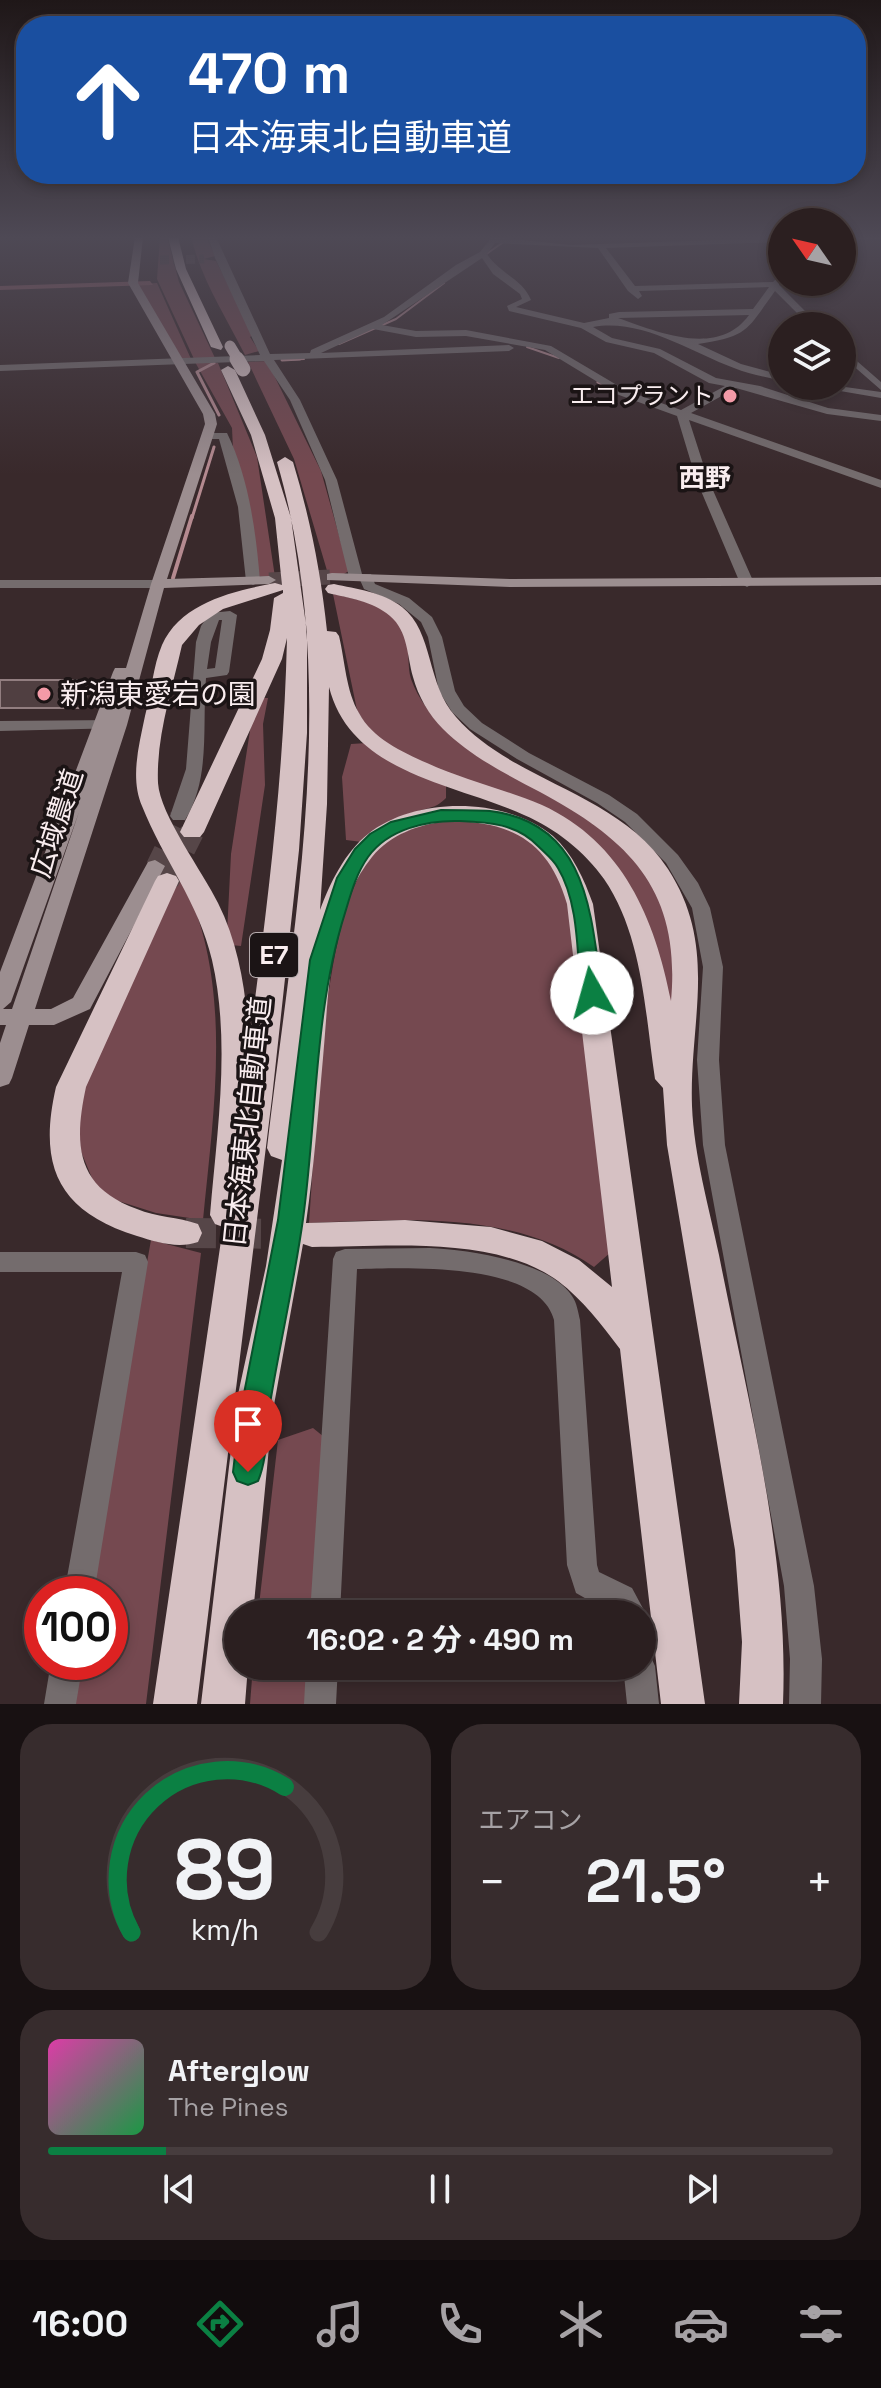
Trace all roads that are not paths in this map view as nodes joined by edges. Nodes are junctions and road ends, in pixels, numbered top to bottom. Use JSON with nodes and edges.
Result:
{"nodes":[{"id":1,"x":151,"y":317,"type":"edge"},
{"id":2,"x":208,"y":317,"type":"edge"},
{"id":3,"x":212,"y":317,"type":"edge"},
{"id":4,"x":247,"y":317,"type":"edge"},
{"id":5,"x":388,"y":317,"type":"edge"},
{"id":6,"x":544,"y":317,"type":"edge"},
{"id":7,"x":612,"y":317,"type":"edge"},
{"id":8,"x":736,"y":317,"type":"edge"},
{"id":9,"x":753,"y":317,"type":"edge"},
{"id":10,"x":615,"y":320,"type":"junction"},
{"id":11,"x":746,"y":325,"type":"junction"},
{"id":12,"x":374,"y":326,"type":"junction"},
{"id":13,"x":584,"y":326,"type":"junction"},
{"id":14,"x":688,"y":343,"type":"junction"},
{"id":15,"x":224,"y":346,"type":"junction"},
{"id":16,"x":533,"y":346,"type":"junction"},
{"id":17,"x":657,"y":351,"type":"junction"},
{"id":18,"x":304,"y":356,"type":"junction"},
{"id":19,"x":267,"y":357,"type":"junction"},
{"id":20,"x":176,"y":361,"type":"junction"},
{"id":21,"x":856,"y":364,"type":"edge"},
{"id":22,"x":0,"y":368,"type":"edge"},
{"id":23,"x":235,"y":369,"type":"junction"},
{"id":24,"x":768,"y":372,"type":"edge"},
{"id":25,"x":734,"y":385,"type":"junction"},
{"id":26,"x":881,"y":387,"type":"edge"},
{"id":27,"x":856,"y":392,"type":"edge"},
{"id":28,"x":881,"y":395,"type":"edge"},
{"id":29,"x":682,"y":414,"type":"junction"},
{"id":30,"x":881,"y":418,"type":"edge"},
{"id":31,"x":206,"y":436,"type":"junction"},
{"id":32,"x":881,"y":484,"type":"edge"},
{"id":33,"x":276,"y":488,"type":"junction"},
{"id":34,"x":307,"y":544,"type":"junction"},
{"id":35,"x":347,"y":580,"type":"junction"},
{"id":36,"x":881,"y":581,"type":"edge"},
{"id":37,"x":266,"y":583,"type":"junction"},
{"id":38,"x":747,"y":583,"type":"junction"},
{"id":39,"x":0,"y":584,"type":"edge"},
{"id":40,"x":158,"y":584,"type":"junction"},
{"id":41,"x":199,"y":674,"type":"dead end"},
{"id":42,"x":109,"y":725,"type":"junction"},
{"id":43,"x":0,"y":726,"type":"edge"},
{"id":44,"x":185,"y":824,"type":"joint"},
{"id":45,"x":161,"y":873,"type":"joint"},
{"id":46,"x":0,"y":1002,"type":"edge"},
{"id":47,"x":10,"y":1017,"type":"edge"},
{"id":48,"x":0,"y":1078,"type":"edge"},
{"id":49,"x":677,"y":1114,"type":"junction"},
{"id":50,"x":186,"y":1233,"type":"tunnel mouth"},
{"id":51,"x":312,"y":1234,"type":"tunnel mouth"},
{"id":52,"x":0,"y":1262,"type":"edge"},
{"id":53,"x":636,"y":1343,"type":"junction"},
{"id":54,"x":254,"y":1414,"type":"junction"},
{"id":55,"x":213,"y":1421,"type":"junction"},
{"id":56,"x":82,"y":1576,"type":"edge"},
{"id":57,"x":326,"y":1600,"type":"edge"},
{"id":58,"x":622,"y":1600,"type":"edge"},
{"id":59,"x":64,"y":1680,"type":"edge"},
{"id":60,"x":321,"y":1680,"type":"edge"},
{"id":61,"x":640,"y":1680,"type":"edge"},
{"id":62,"x":60,"y":1704,"type":"edge"},
{"id":63,"x":175,"y":1704,"type":"edge"},
{"id":64,"x":223,"y":1704,"type":"edge"},
{"id":65,"x":320,"y":1704,"type":"edge"},
{"id":66,"x":643,"y":1704,"type":"edge"},
{"id":67,"x":683,"y":1704,"type":"edge"},
{"id":68,"x":761,"y":1704,"type":"edge"},
{"id":69,"x":805,"y":1704,"type":"edge"}],
"edges":[{"from":1,"to":20,"type":"street","name":"広域農道"},
{"from":2,"to":15,"type":"highway","name":"日本海東北自動車道","number":"E7"},
{"from":3,"to":15,"type":"highway","name":"日本海東北自動車道","number":"E7"},
{"from":4,"to":19,"type":"street"},
{"from":5,"to":12,"type":"street"},
{"from":6,"to":13,"type":"street"},
{"from":7,"to":10,"type":"street"},
{"from":8,"to":11,"type":"street"},
{"from":9,"to":11,"type":"street"},
{"from":10,"to":13,"type":"street"},
{"from":10,"to":14,"type":"street"},
{"from":11,"to":14,"type":"street"},
{"from":12,"to":16,"type":"street"},
{"from":12,"to":18,"type":"street"},
{"from":13,"to":17,"type":"street"},
{"from":14,"to":17,"type":"street"},
{"from":14,"to":24,"type":"street"},
{"from":15,"to":23,"type":"highway","name":"日本海東北自動車道","number":"E7"},
{"from":16,"to":18,"type":"street"},
{"from":16,"to":29,"type":"street"},
{"from":17,"to":25,"type":"street"},
{"from":18,"to":19,"type":"street"},
{"from":19,"to":20,"type":"street"},
{"from":19,"to":35,"type":"street"},
{"from":20,"to":22,"type":"street"},
{"from":20,"to":31,"type":"street","name":"広域農道"},
{"from":21,"to":26,"type":"street"},
{"from":23,"to":33,"type":"highway","name":"日本海東北自動車道","number":"E7"},
{"from":23,"to":34,"type":"highway","name":"日本海東北自動車道","number":"E7"},
{"from":25,"to":29,"type":"street"},
{"from":25,"to":30,"type":"street"},
{"from":27,"to":28,"type":"street"},
{"from":29,"to":32,"type":"street"},
{"from":29,"to":38,"type":"street"},
{"from":31,"to":37,"type":"street"},
{"from":31,"to":40,"type":"street","name":"広域農道"},
{"from":33,"to":44,"type":"highway"},
{"from":33,"to":55,"type":"highway","name":"日本海東北自動車道","number":"E7"},
{"from":34,"to":49,"type":"highway"},
{"from":34,"to":54,"type":"highway","name":"日本海東北自動車道","number":"E7"},
{"from":35,"to":38,"type":"street"},
{"from":35,"to":49,"type":"highway"},
{"from":35,"to":69,"type":"street"},
{"from":36,"to":38,"type":"street"},
{"from":37,"to":40,"type":"street"},
{"from":37,"to":55,"type":"highway"},
{"from":39,"to":40,"type":"street"},
{"from":40,"to":42,"type":"street","name":"広域農道"},
{"from":41,"to":44,"type":"street"},
{"from":42,"to":43,"type":"street"},
{"from":42,"to":46,"type":"street","name":"広域農道"},
{"from":42,"to":47,"type":"street","name":"広域農道"},
{"from":45,"to":47,"type":"street"},
{"from":45,"to":50,"type":"highway"},
{"from":47,"to":48,"type":"street","name":"広域農道"},
{"from":49,"to":68,"type":"highway"},
{"from":51,"to":53,"type":"highway"},
{"from":52,"to":56,"type":"street"},
{"from":53,"to":54,"type":"highway"},
{"from":53,"to":67,"type":"highway"},
{"from":54,"to":64,"type":"highway","name":"日本海東北自動車道","number":"E7"},
{"from":55,"to":63,"type":"highway","name":"日本海東北自動車道","number":"E7"},
{"from":57,"to":58,"type":"street"},
{"from":59,"to":62,"type":"street"},
{"from":60,"to":65,"type":"street"},
{"from":61,"to":66,"type":"street"}]}
